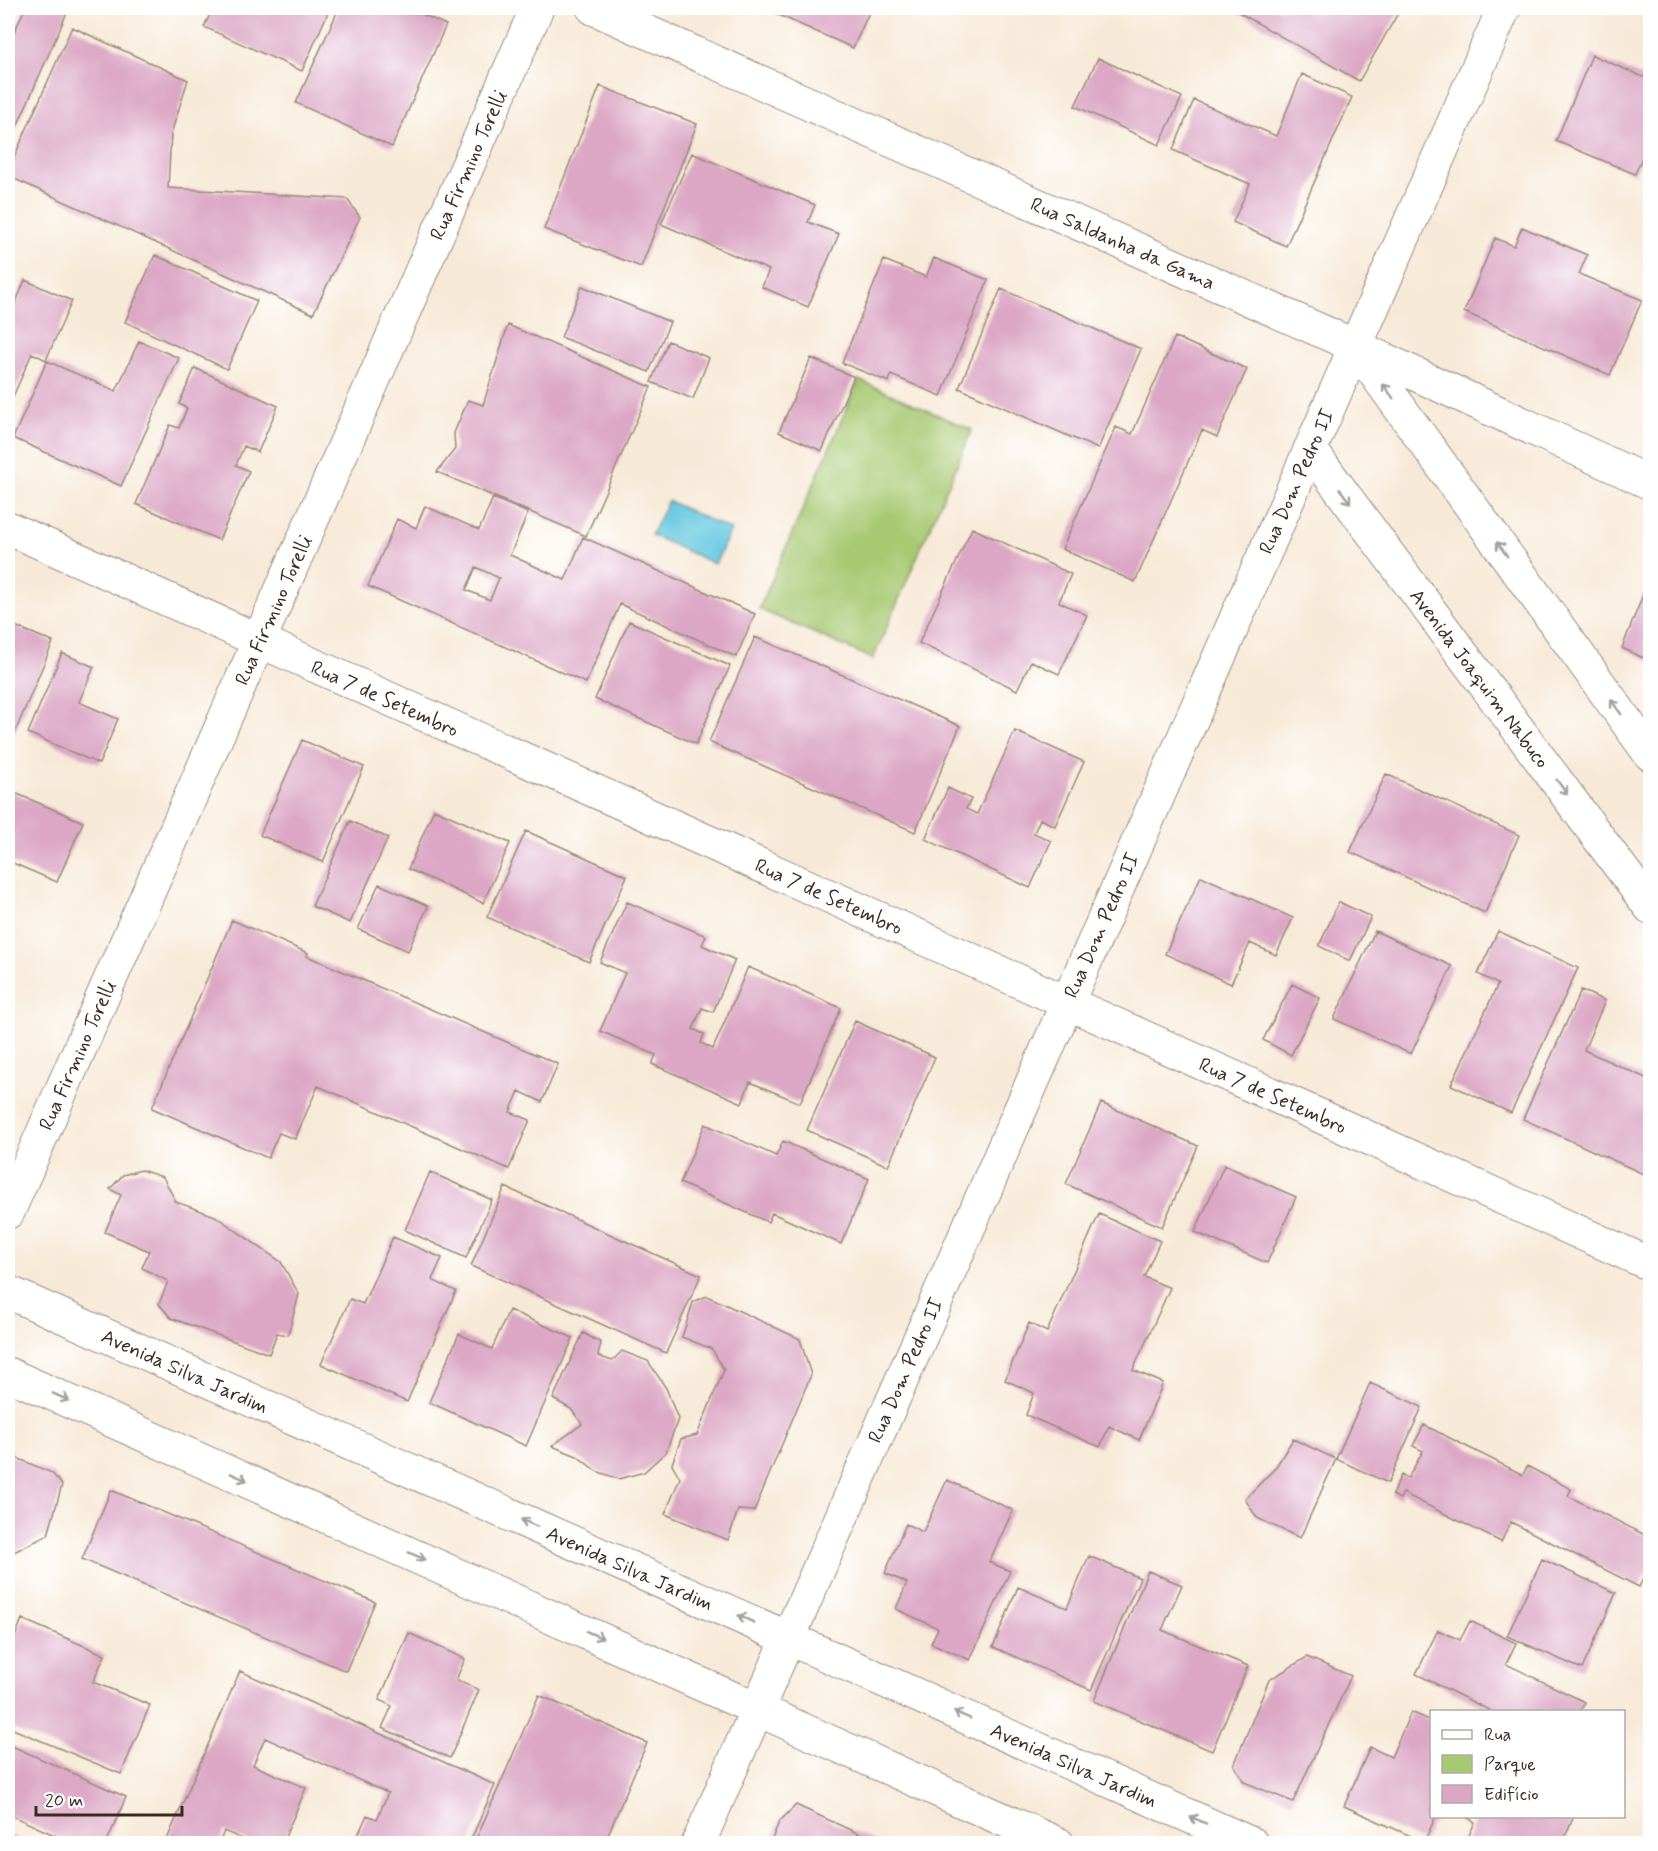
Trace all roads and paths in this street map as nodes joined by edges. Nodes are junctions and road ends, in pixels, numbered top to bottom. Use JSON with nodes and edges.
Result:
{"nodes":[{"id":1,"x":537,"y":8,"type":"edge"},
{"id":2,"x":592,"y":8,"type":"edge"},
{"id":3,"x":1504,"y":8,"type":"edge"},
{"id":4,"x":1355,"y":346,"type":"junction"},
{"id":5,"x":1310,"y":449,"type":"junction"},
{"id":6,"x":1650,"y":483,"type":"edge"},
{"id":7,"x":8,"y":528,"type":"edge"},
{"id":8,"x":259,"y":641,"type":"junction"},
{"id":9,"x":1650,"y":754,"type":"edge"},
{"id":10,"x":1650,"y":907,"type":"edge"},
{"id":11,"x":1066,"y":1003,"type":"junction"},
{"id":12,"x":8,"y":1212,"type":"edge"},
{"id":13,"x":1650,"y":1264,"type":"edge"},
{"id":14,"x":8,"y":1292,"type":"edge"},
{"id":15,"x":8,"y":1374,"type":"edge"},
{"id":16,"x":788,"y":1638,"type":"junction"},
{"id":17,"x":757,"y":1707,"type":"junction"},
{"id":18,"x":698,"y":1844,"type":"edge"},
{"id":19,"x":1058,"y":1844,"type":"edge"},
{"id":20,"x":1252,"y":1844,"type":"edge"}],
"edges":[{"from":1,"to":8,"type":"street","name":"Rua Firmino Torelli"},
{"from":2,"to":4,"type":"street","name":"Rua Saldanha da Gama"},
{"from":3,"to":4,"type":"street","name":"Rua Dom Pedro II"},
{"from":4,"to":5,"type":"street","name":"Rua Dom Pedro II"},
{"from":4,"to":6,"type":"street","name":"Rua Saldanha da Gama"},
{"from":9,"to":4,"type":"street","one_way":true},
{"from":5,"to":10,"type":"street","name":"Avenida Joaquim Nabuco","one_way":true},
{"from":5,"to":11,"type":"street","name":"Rua Dom Pedro II"},
{"from":7,"to":8,"type":"street","name":"Rua 7 de Setembro"},
{"from":8,"to":11,"type":"street","name":"Rua 7 de Setembro"},
{"from":8,"to":12,"type":"street","name":"Rua Firmino Torelli"},
{"from":11,"to":13,"type":"street","name":"Rua 7 de Setembro"},
{"from":11,"to":16,"type":"street","name":"Rua Dom Pedro II"},
{"from":16,"to":14,"type":"street","name":"Avenida Silva Jardim","one_way":true},
{"from":15,"to":17,"type":"street","one_way":true},
{"from":16,"to":17,"type":"street","name":"Rua Dom Pedro II"},
{"from":20,"to":16,"type":"street","name":"Avenida Silva Jardim","one_way":true},
{"from":17,"to":18,"type":"street","name":"Rua Dom Pedro II"},
{"from":17,"to":19,"type":"street"}]}
